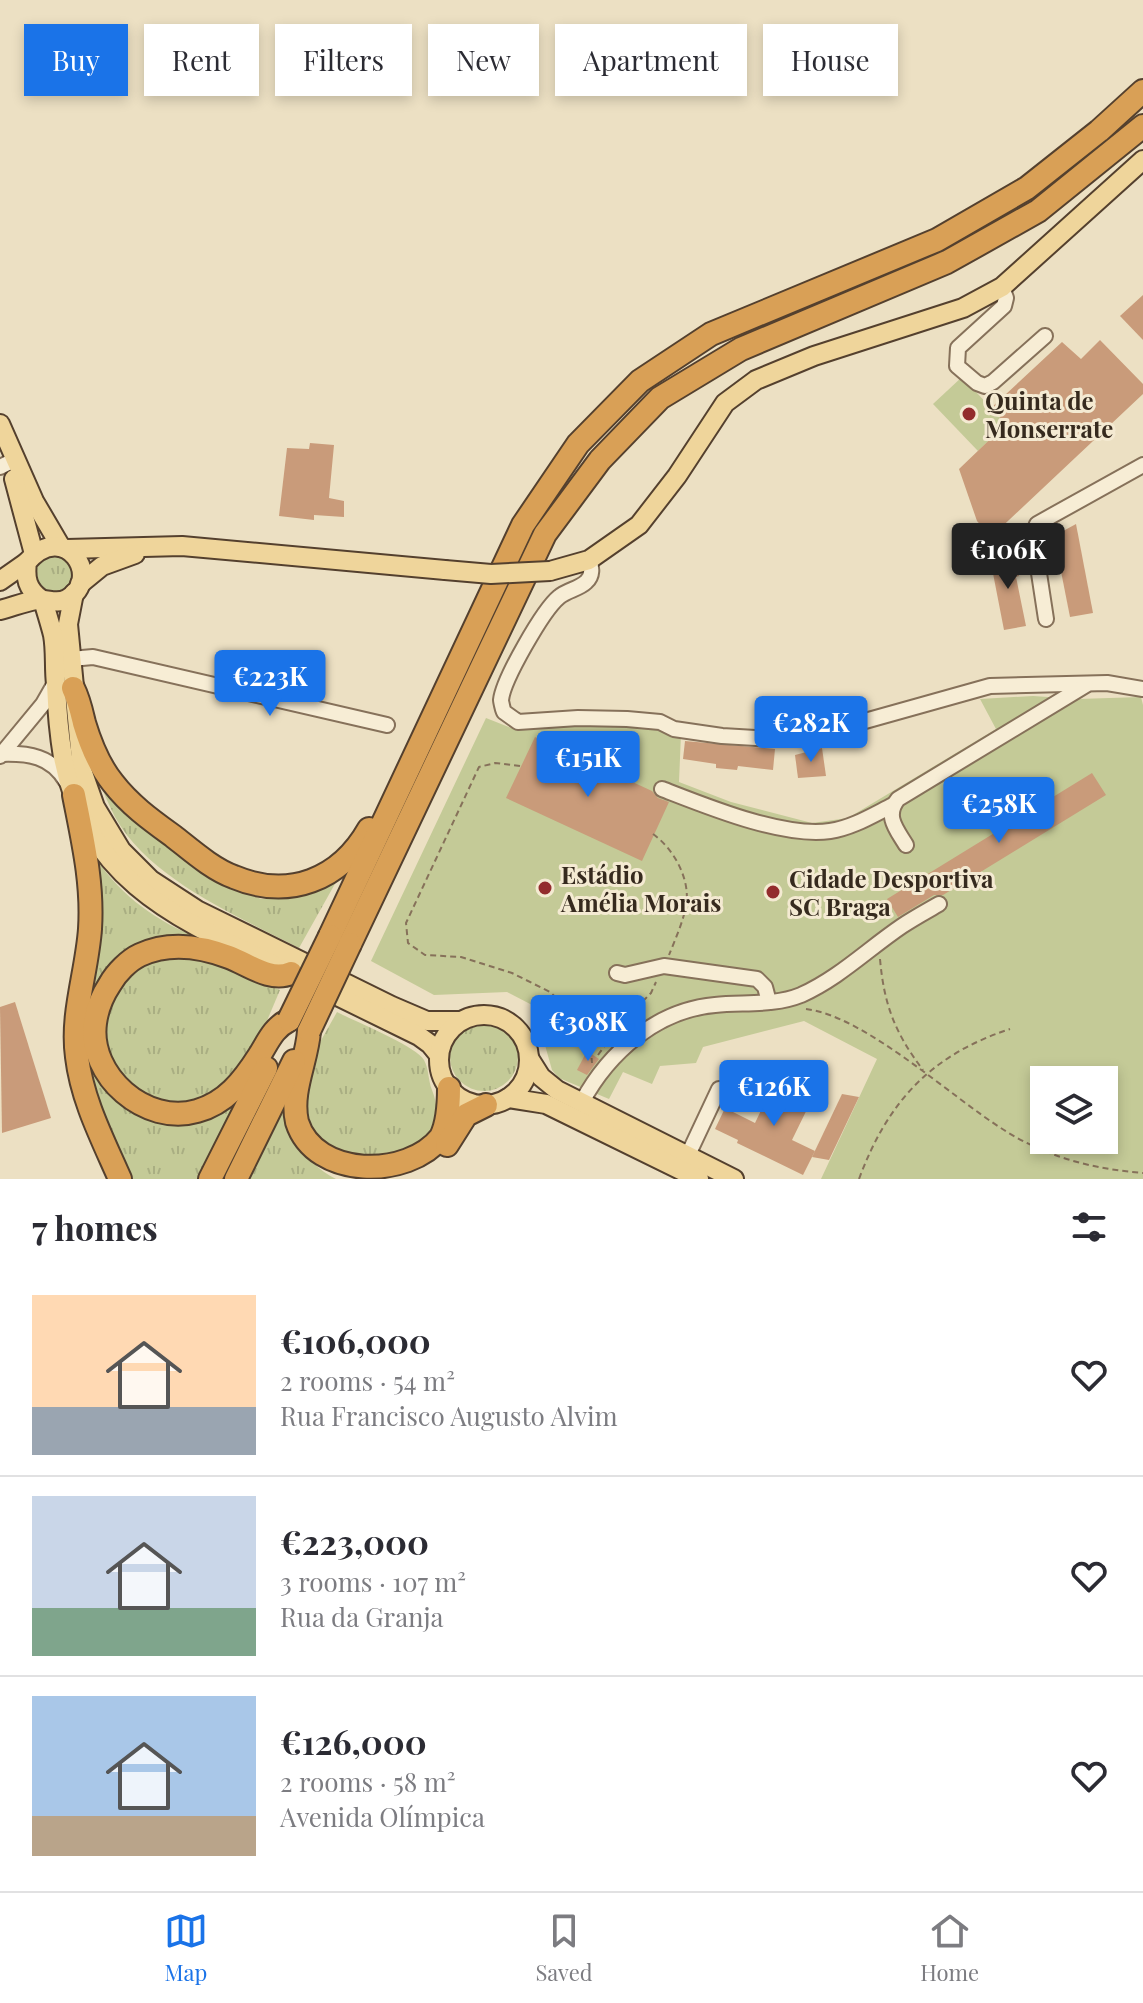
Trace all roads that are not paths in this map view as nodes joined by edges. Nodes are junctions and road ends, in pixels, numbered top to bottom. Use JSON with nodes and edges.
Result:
{"nodes":[{"id":1,"x":1143,"y":91,"type":"edge"},
{"id":2,"x":1143,"y":126,"type":"edge"},
{"id":3,"x":1143,"y":160,"type":"edge"},
{"id":4,"x":1002,"y":287,"type":"junction"},
{"id":5,"x":1045,"y":336,"type":"dead end"},
{"id":6,"x":0,"y":425,"type":"edge"},
{"id":7,"x":5,"y":464,"type":"edge"},
{"id":8,"x":1143,"y":465,"type":"edge"},
{"id":9,"x":161,"y":547,"type":"junction"},
{"id":10,"x":64,"y":548,"type":"junction"},
{"id":11,"x":30,"y":558,"type":"junction"},
{"id":12,"x":589,"y":560,"type":"junction"},
{"id":13,"x":0,"y":581,"type":"edge"},
{"id":14,"x":77,"y":589,"type":"junction"},
{"id":15,"x":42,"y":599,"type":"junction"},
{"id":16,"x":0,"y":610,"type":"edge"},
{"id":17,"x":1046,"y":619,"type":"dead end"},
{"id":18,"x":71,"y":659,"type":"junction"},
{"id":19,"x":1090,"y":683,"type":"junction"},
{"id":20,"x":64,"y":685,"type":"junction"},
{"id":21,"x":1143,"y":689,"type":"edge"},
{"id":22,"x":441,"y":694,"type":"junction"},
{"id":23,"x":387,"y":725,"type":"dead end"},
{"id":24,"x":0,"y":754,"type":"edge"},
{"id":25,"x":662,"y":789,"type":"dead end"},
{"id":26,"x":74,"y":795,"type":"junction"},
{"id":27,"x":893,"y":805,"type":"junction"},
{"id":28,"x":906,"y":845,"type":"dead end"},
{"id":29,"x":939,"y":904,"type":"dead end"},
{"id":30,"x":340,"y":940,"type":"junction"},
{"id":31,"x":291,"y":973,"type":"junction"},
{"id":32,"x":617,"y":973,"type":"dead end"},
{"id":33,"x":769,"y":1002,"type":"junction"},
{"id":34,"x":460,"y":1021,"type":"junction"},
{"id":35,"x":299,"y":1026,"type":"junction"},
{"id":36,"x":439,"y":1055,"type":"junction"},
{"id":37,"x":529,"y":1058,"type":"junction"},
{"id":38,"x":449,"y":1088,"type":"junction"},
{"id":39,"x":719,"y":1089,"type":"dead end"},
{"id":40,"x":508,"y":1098,"type":"junction"},
{"id":41,"x":582,"y":1102,"type":"junction"},
{"id":42,"x":486,"y":1105,"type":"junction"},
{"id":43,"x":616,"y":1141,"type":"junction"},
{"id":44,"x":688,"y":1155,"type":"junction"},
{"id":45,"x":120,"y":1179,"type":"edge"},
{"id":46,"x":210,"y":1179,"type":"edge"},
{"id":47,"x":236,"y":1179,"type":"edge"},
{"id":48,"x":418,"y":1179,"type":"edge"},
{"id":49,"x":680,"y":1179,"type":"edge"},
{"id":50,"x":698,"y":1179,"type":"edge"},
{"id":51,"x":734,"y":1179,"type":"edge"}],
"edges":[{"from":1,"to":22,"type":"highway"},
{"from":2,"to":30,"type":"highway"},
{"from":3,"to":4,"type":"main road"},
{"from":4,"to":5,"type":"street"},
{"from":4,"to":12,"type":"main road"},
{"from":6,"to":7,"type":"main road"},
{"from":6,"to":10,"type":"main road"},
{"from":7,"to":11,"type":"main road"},
{"from":8,"to":17,"type":"street"},
{"from":9,"to":10,"type":"main road"},
{"from":9,"to":12,"type":"main road","bridge":true},
{"from":9,"to":14,"type":"main road"},
{"from":10,"to":11,"type":"main road"},
{"from":10,"to":14,"type":"main road"},
{"from":11,"to":13,"type":"main road"},
{"from":11,"to":15,"type":"main road"},
{"from":12,"to":19,"type":"street"},
{"from":14,"to":15,"type":"main road"},
{"from":14,"to":18,"type":"main road"},
{"from":15,"to":16,"type":"main road"},
{"from":15,"to":20,"type":"main road"},
{"from":18,"to":20,"type":"main road"},
{"from":18,"to":23,"type":"street"},
{"from":19,"to":21,"type":"street"},
{"from":19,"to":27,"type":"street"},
{"from":20,"to":22,"type":"highway"},
{"from":20,"to":24,"type":"street"},
{"from":20,"to":26,"type":"main road"},
{"from":20,"to":34,"type":"main road"},
{"from":22,"to":30,"type":"highway"},
{"from":24,"to":26,"type":"street"},
{"from":25,"to":27,"type":"street"},
{"from":26,"to":31,"type":"main road"},
{"from":26,"to":45,"type":"highway"},
{"from":27,"to":28,"type":"street"},
{"from":29,"to":33,"type":"street"},
{"from":30,"to":35,"type":"highway","bridge":true},
{"from":31,"to":35,"type":"highway"},
{"from":31,"to":36,"type":"main road"},
{"from":32,"to":33,"type":"street"},
{"from":33,"to":41,"type":"street"},
{"from":34,"to":36,"type":"main road"},
{"from":34,"to":37,"type":"main road"},
{"from":35,"to":38,"type":"highway"},
{"from":35,"to":46,"type":"highway"},
{"from":35,"to":47,"type":"highway"},
{"from":36,"to":38,"type":"main road"},
{"from":37,"to":40,"type":"main road"},
{"from":37,"to":41,"type":"main road"},
{"from":38,"to":42,"type":"main road"},
{"from":39,"to":44,"type":"street"},
{"from":40,"to":42,"type":"main road"},
{"from":40,"to":43,"type":"main road"},
{"from":41,"to":44,"type":"main road"},
{"from":42,"to":48,"type":"highway"},
{"from":43,"to":44,"type":"street"},
{"from":43,"to":49,"type":"street"},
{"from":43,"to":50,"type":"main road"},
{"from":44,"to":50,"type":"street"},
{"from":44,"to":51,"type":"main road"}]}
